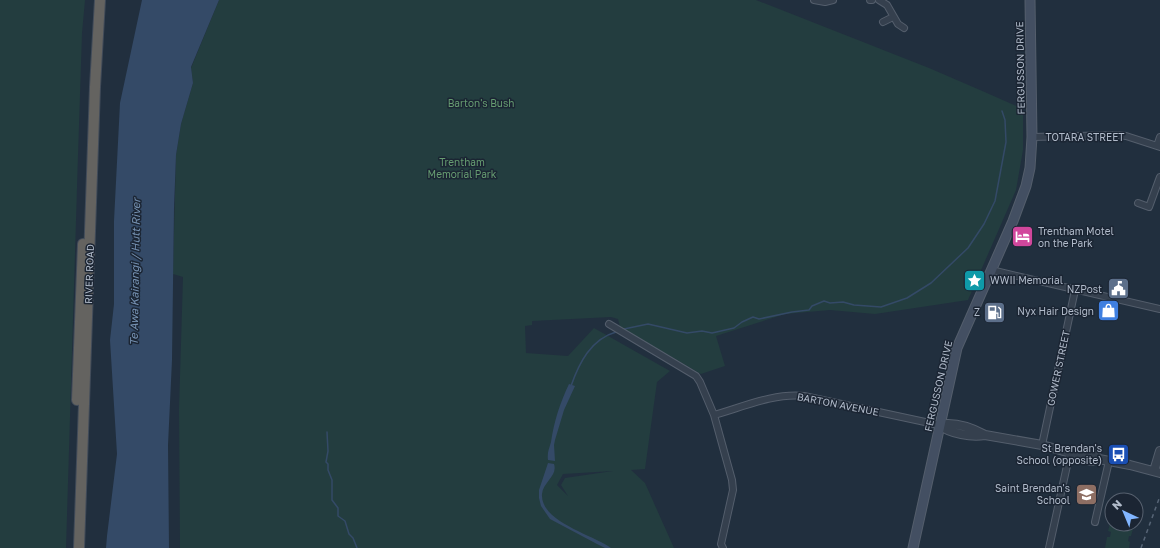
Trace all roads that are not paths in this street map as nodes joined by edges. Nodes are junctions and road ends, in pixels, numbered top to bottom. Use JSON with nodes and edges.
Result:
{"nodes":[{"id":1,"x":94,"y":0,"type":"edge"},
{"id":2,"x":100,"y":0,"type":"edge"},
{"id":3,"x":814,"y":0,"type":"edge"},
{"id":4,"x":833,"y":0,"type":"edge"},
{"id":5,"x":879,"y":0,"type":"edge"},
{"id":6,"x":1030,"y":0,"type":"edge"},
{"id":7,"x":893,"y":17,"type":"junction"},
{"id":8,"x":883,"y":22,"type":"dead end"},
{"id":9,"x":904,"y":28,"type":"dead end"},
{"id":10,"x":1032,"y":137,"type":"junction"},
{"id":11,"x":1160,"y":137,"type":"edge"},
{"id":12,"x":1158,"y":147,"type":"edge"},
{"id":13,"x":1160,"y":177,"type":"edge"},
{"id":14,"x":1138,"y":203,"type":"dead end"},
{"id":15,"x":991,"y":270,"type":"junction"},
{"id":16,"x":1075,"y":290,"type":"junction"},
{"id":17,"x":1160,"y":309,"type":"edge"},
{"id":18,"x":610,"y":324,"type":"dead end"},
{"id":19,"x":714,"y":415,"type":"junction"},
{"id":20,"x":940,"y":426,"type":"junction"},
{"id":21,"x":1042,"y":445,"type":"junction"},
{"id":22,"x":1160,"y":451,"type":"edge"},
{"id":23,"x":1072,"y":453,"type":"junction"},
{"id":24,"x":1109,"y":461,"type":"junction"},
{"id":25,"x":1157,"y":472,"type":"edge"},
{"id":26,"x":1095,"y":522,"type":"dead end"},
{"id":27,"x":72,"y":548,"type":"edge"},
{"id":28,"x":78,"y":548,"type":"edge"},
{"id":29,"x":723,"y":548,"type":"edge"},
{"id":30,"x":913,"y":548,"type":"edge"},
{"id":31,"x":1049,"y":548,"type":"edge"}],
"edges":[{"from":1,"to":27,"type":"highway","name":"RIVER ROAD"},
{"from":2,"to":28,"type":"highway","name":"RIVER ROAD"},
{"from":3,"to":4,"type":"street"},
{"from":5,"to":7,"type":"street"},
{"from":6,"to":10,"type":"main road","name":"FERGUSSON DRIVE"},
{"from":7,"to":8,"type":"street"},
{"from":7,"to":9,"type":"street"},
{"from":10,"to":12,"type":"street","name":"TOTARA STREET"},
{"from":10,"to":15,"type":"main road","name":"FERGUSSON DRIVE"},
{"from":11,"to":12,"type":"street"},
{"from":13,"to":14,"type":"street"},
{"from":15,"to":16,"type":"street"},
{"from":15,"to":20,"type":"main road","name":"FERGUSSON DRIVE"},
{"from":16,"to":17,"type":"street"},
{"from":16,"to":21,"type":"street","name":"GOWER STREET"},
{"from":18,"to":19,"type":"street"},
{"from":19,"to":20,"type":"street","name":"BARTON AVENUE"},
{"from":19,"to":29,"type":"street"},
{"from":20,"to":21,"type":"street"},
{"from":20,"to":30,"type":"main road","name":"FERGUSSON DRIVE"},
{"from":21,"to":23,"type":"street"},
{"from":22,"to":25,"type":"street"},
{"from":23,"to":24,"type":"street"},
{"from":23,"to":31,"type":"street"},
{"from":24,"to":25,"type":"street"},
{"from":24,"to":26,"type":"street"}]}
